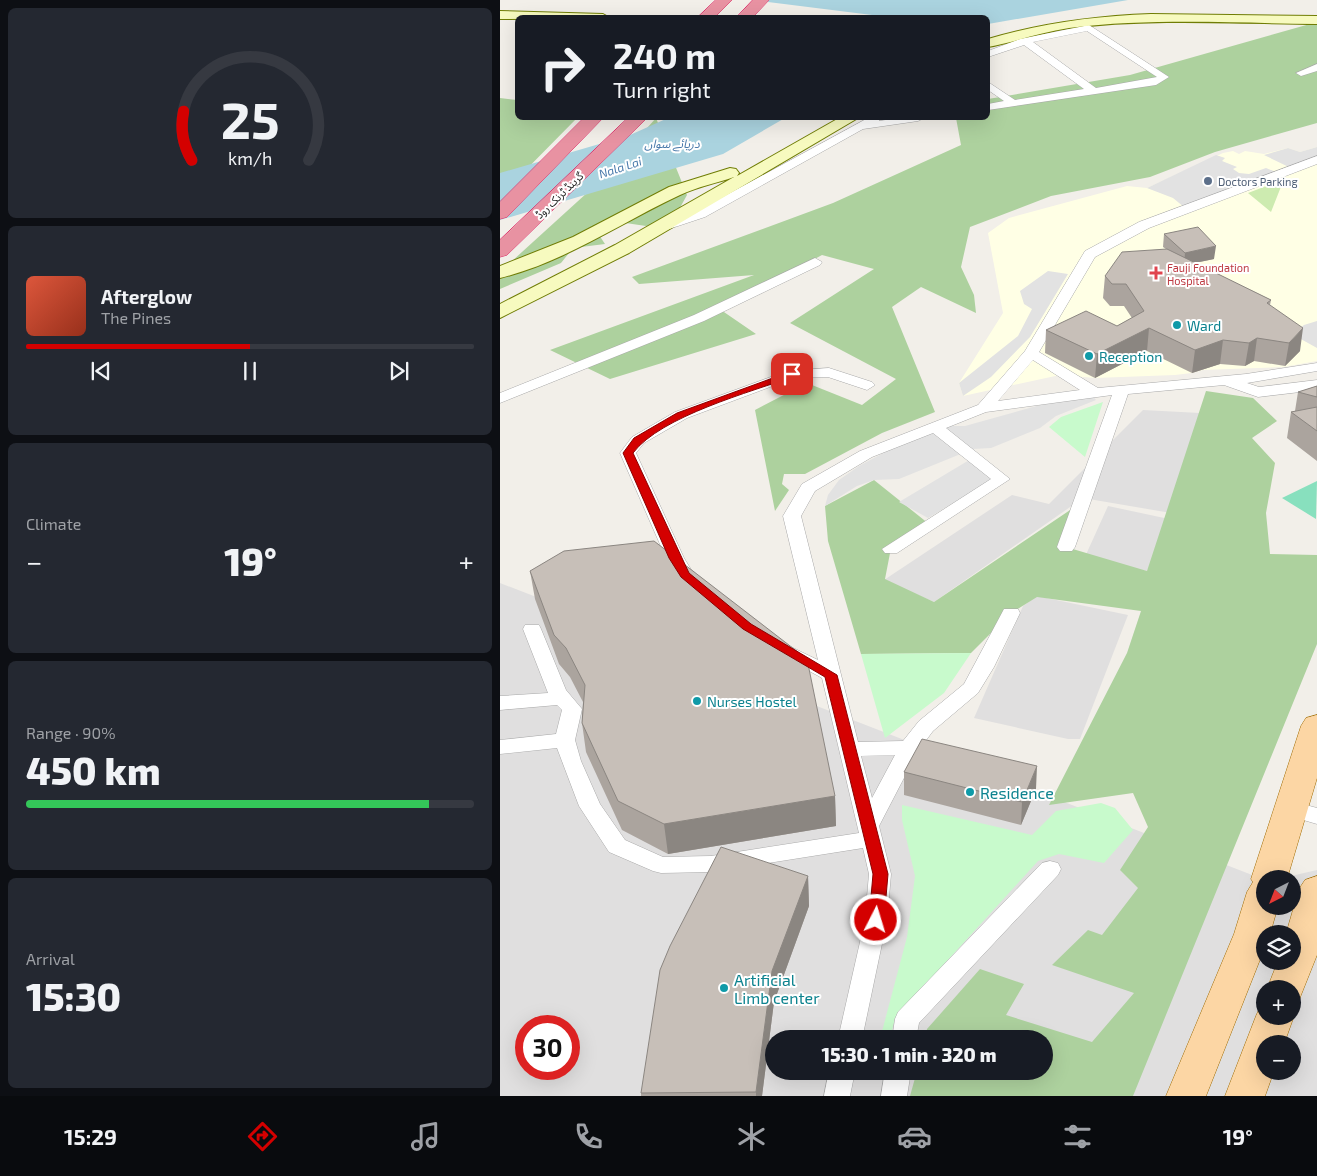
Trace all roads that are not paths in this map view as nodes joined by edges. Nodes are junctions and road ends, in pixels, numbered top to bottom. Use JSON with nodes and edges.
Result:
{"nodes":[{"id":1,"x":722,"y":2,"type":"edge"},
{"id":2,"x":500,"y":15,"type":"edge"},
{"id":3,"x":515,"y":15,"type":"edge"},
{"id":4,"x":706,"y":15,"type":"edge"},
{"id":5,"x":1317,"y":18,"type":"edge"},
{"id":6,"x":500,"y":20,"type":"edge"},
{"id":7,"x":515,"y":20,"type":"edge"},
{"id":8,"x":990,"y":38,"type":"edge"},
{"id":9,"x":990,"y":42,"type":"edge"},
{"id":10,"x":1024,"y":42,"type":"junction"},
{"id":11,"x":990,"y":53,"type":"edge"},
{"id":12,"x":1317,"y":67,"type":"edge"},
{"id":13,"x":1301,"y":74,"type":"dead end"},
{"id":14,"x":990,"y":86,"type":"edge"},
{"id":15,"x":1093,"y":91,"type":"junction"},
{"id":16,"x":1013,"y":103,"type":"junction"},
{"id":17,"x":990,"y":107,"type":"edge"},
{"id":18,"x":592,"y":120,"type":"edge"},
{"id":19,"x":636,"y":120,"type":"edge"},
{"id":20,"x":830,"y":120,"type":"edge"},
{"id":21,"x":887,"y":120,"type":"edge"},
{"id":22,"x":856,"y":122,"type":"edge"},
{"id":23,"x":1317,"y":160,"type":"edge"},
{"id":24,"x":732,"y":172,"type":"junction"},
{"id":25,"x":500,"y":213,"type":"edge"},
{"id":26,"x":500,"y":251,"type":"edge"},
{"id":27,"x":815,"y":262,"type":"dead end"},
{"id":28,"x":500,"y":272,"type":"edge"},
{"id":29,"x":500,"y":303,"type":"edge"},
{"id":30,"x":500,"y":312,"type":"edge"},
{"id":31,"x":1031,"y":353,"type":"junction"},
{"id":32,"x":1317,"y":367,"type":"edge"},
{"id":33,"x":1222,"y":380,"type":"junction"},
{"id":34,"x":1317,"y":384,"type":"edge"},
{"id":35,"x":867,"y":385,"type":"dead end"},
{"id":36,"x":1122,"y":389,"type":"junction"},
{"id":37,"x":1095,"y":392,"type":"junction"},
{"id":38,"x":500,"y":398,"type":"edge"},
{"id":39,"x":983,"y":408,"type":"junction"},
{"id":40,"x":934,"y":426,"type":"junction"},
{"id":41,"x":1066,"y":547,"type":"dead end"},
{"id":42,"x":891,"y":548,"type":"dead end"},
{"id":43,"x":697,"y":586,"type":"edge"},
{"id":44,"x":1011,"y":613,"type":"dead end"},
{"id":45,"x":532,"y":629,"type":"dead end"},
{"id":46,"x":772,"y":642,"type":"edge"},
{"id":47,"x":831,"y":675,"type":"junction"},
{"id":48,"x":563,"y":698,"type":"junction"},
{"id":49,"x":500,"y":703,"type":"edge"},
{"id":50,"x":1317,"y":726,"type":"edge"},
{"id":51,"x":565,"y":740,"type":"junction"},
{"id":52,"x":500,"y":747,"type":"edge"},
{"id":53,"x":909,"y":748,"type":"junction"},
{"id":54,"x":849,"y":749,"type":"junction"},
{"id":55,"x":1304,"y":812,"type":"edge"},
{"id":56,"x":870,"y":832,"type":"junction"},
{"id":57,"x":1050,"y":869,"type":"dead end"},
{"id":58,"x":1274,"y":870,"type":"edge"},
{"id":59,"x":1317,"y":889,"type":"edge"},
{"id":60,"x":1258,"y":915,"type":"edge"},
{"id":61,"x":1308,"y":955,"type":"edge"},
{"id":62,"x":1292,"y":980,"type":"edge"},
{"id":63,"x":1272,"y":1025,"type":"edge"},
{"id":64,"x":852,"y":1030,"type":"edge"},
{"id":65,"x":905,"y":1030,"type":"edge"},
{"id":66,"x":840,"y":1080,"type":"edge"},
{"id":67,"x":897,"y":1080,"type":"edge"},
{"id":68,"x":837,"y":1096,"type":"edge"},
{"id":69,"x":894,"y":1096,"type":"edge"},
{"id":70,"x":1186,"y":1096,"type":"edge"},
{"id":71,"x":1245,"y":1096,"type":"edge"}],
"edges":[{"from":1,"to":4,"type":"highway"},
{"from":2,"to":3,"type":"main road"},
{"from":5,"to":8,"type":"main road"},
{"from":5,"to":9,"type":"main road"},
{"from":6,"to":7,"type":"main road"},
{"from":10,"to":11,"type":"street"},
{"from":10,"to":15,"type":"street"},
{"from":10,"to":15,"type":"street"},
{"from":12,"to":13,"type":"street"},
{"from":14,"to":16,"type":"street"},
{"from":15,"to":16,"type":"street"},
{"from":16,"to":17,"type":"street"},
{"from":18,"to":25,"type":"highway"},
{"from":19,"to":26,"type":"highway","name":"گرینڈ ٹرنک روڈ"},
{"from":20,"to":24,"type":"main road"},
{"from":21,"to":22,"type":"street"},
{"from":22,"to":30,"type":"main road"},
{"from":23,"to":31,"type":"street"},
{"from":24,"to":28,"type":"main road"},
{"from":24,"to":29,"type":"main road"},
{"from":27,"to":38,"type":"street"},
{"from":31,"to":37,"type":"street"},
{"from":31,"to":39,"type":"street"},
{"from":32,"to":33,"type":"street"},
{"from":33,"to":34,"type":"street"},
{"from":33,"to":36,"type":"street"},
{"from":35,"to":43,"type":"street"},
{"from":36,"to":37,"type":"street"},
{"from":36,"to":41,"type":"street"},
{"from":37,"to":39,"type":"street"},
{"from":39,"to":40,"type":"street"},
{"from":40,"to":42,"type":"street"},
{"from":40,"to":47,"type":"street"},
{"from":44,"to":53,"type":"street"},
{"from":45,"to":48,"type":"street"},
{"from":46,"to":47,"type":"street"},
{"from":47,"to":54,"type":"street"},
{"from":48,"to":49,"type":"street"},
{"from":48,"to":51,"type":"street"},
{"from":50,"to":55,"type":"main road"},
{"from":51,"to":52,"type":"street"},
{"from":51,"to":56,"type":"street"},
{"from":53,"to":54,"type":"street"},
{"from":53,"to":56,"type":"street"},
{"from":54,"to":56,"type":"street"},
{"from":55,"to":58,"type":"main road"},
{"from":56,"to":64,"type":"street"},
{"from":57,"to":65,"type":"street"},
{"from":59,"to":61,"type":"main road"},
{"from":60,"to":70,"type":"main road"},
{"from":61,"to":62,"type":"main road"},
{"from":63,"to":71,"type":"main road"},
{"from":66,"to":68,"type":"street"},
{"from":67,"to":69,"type":"street"}]}
